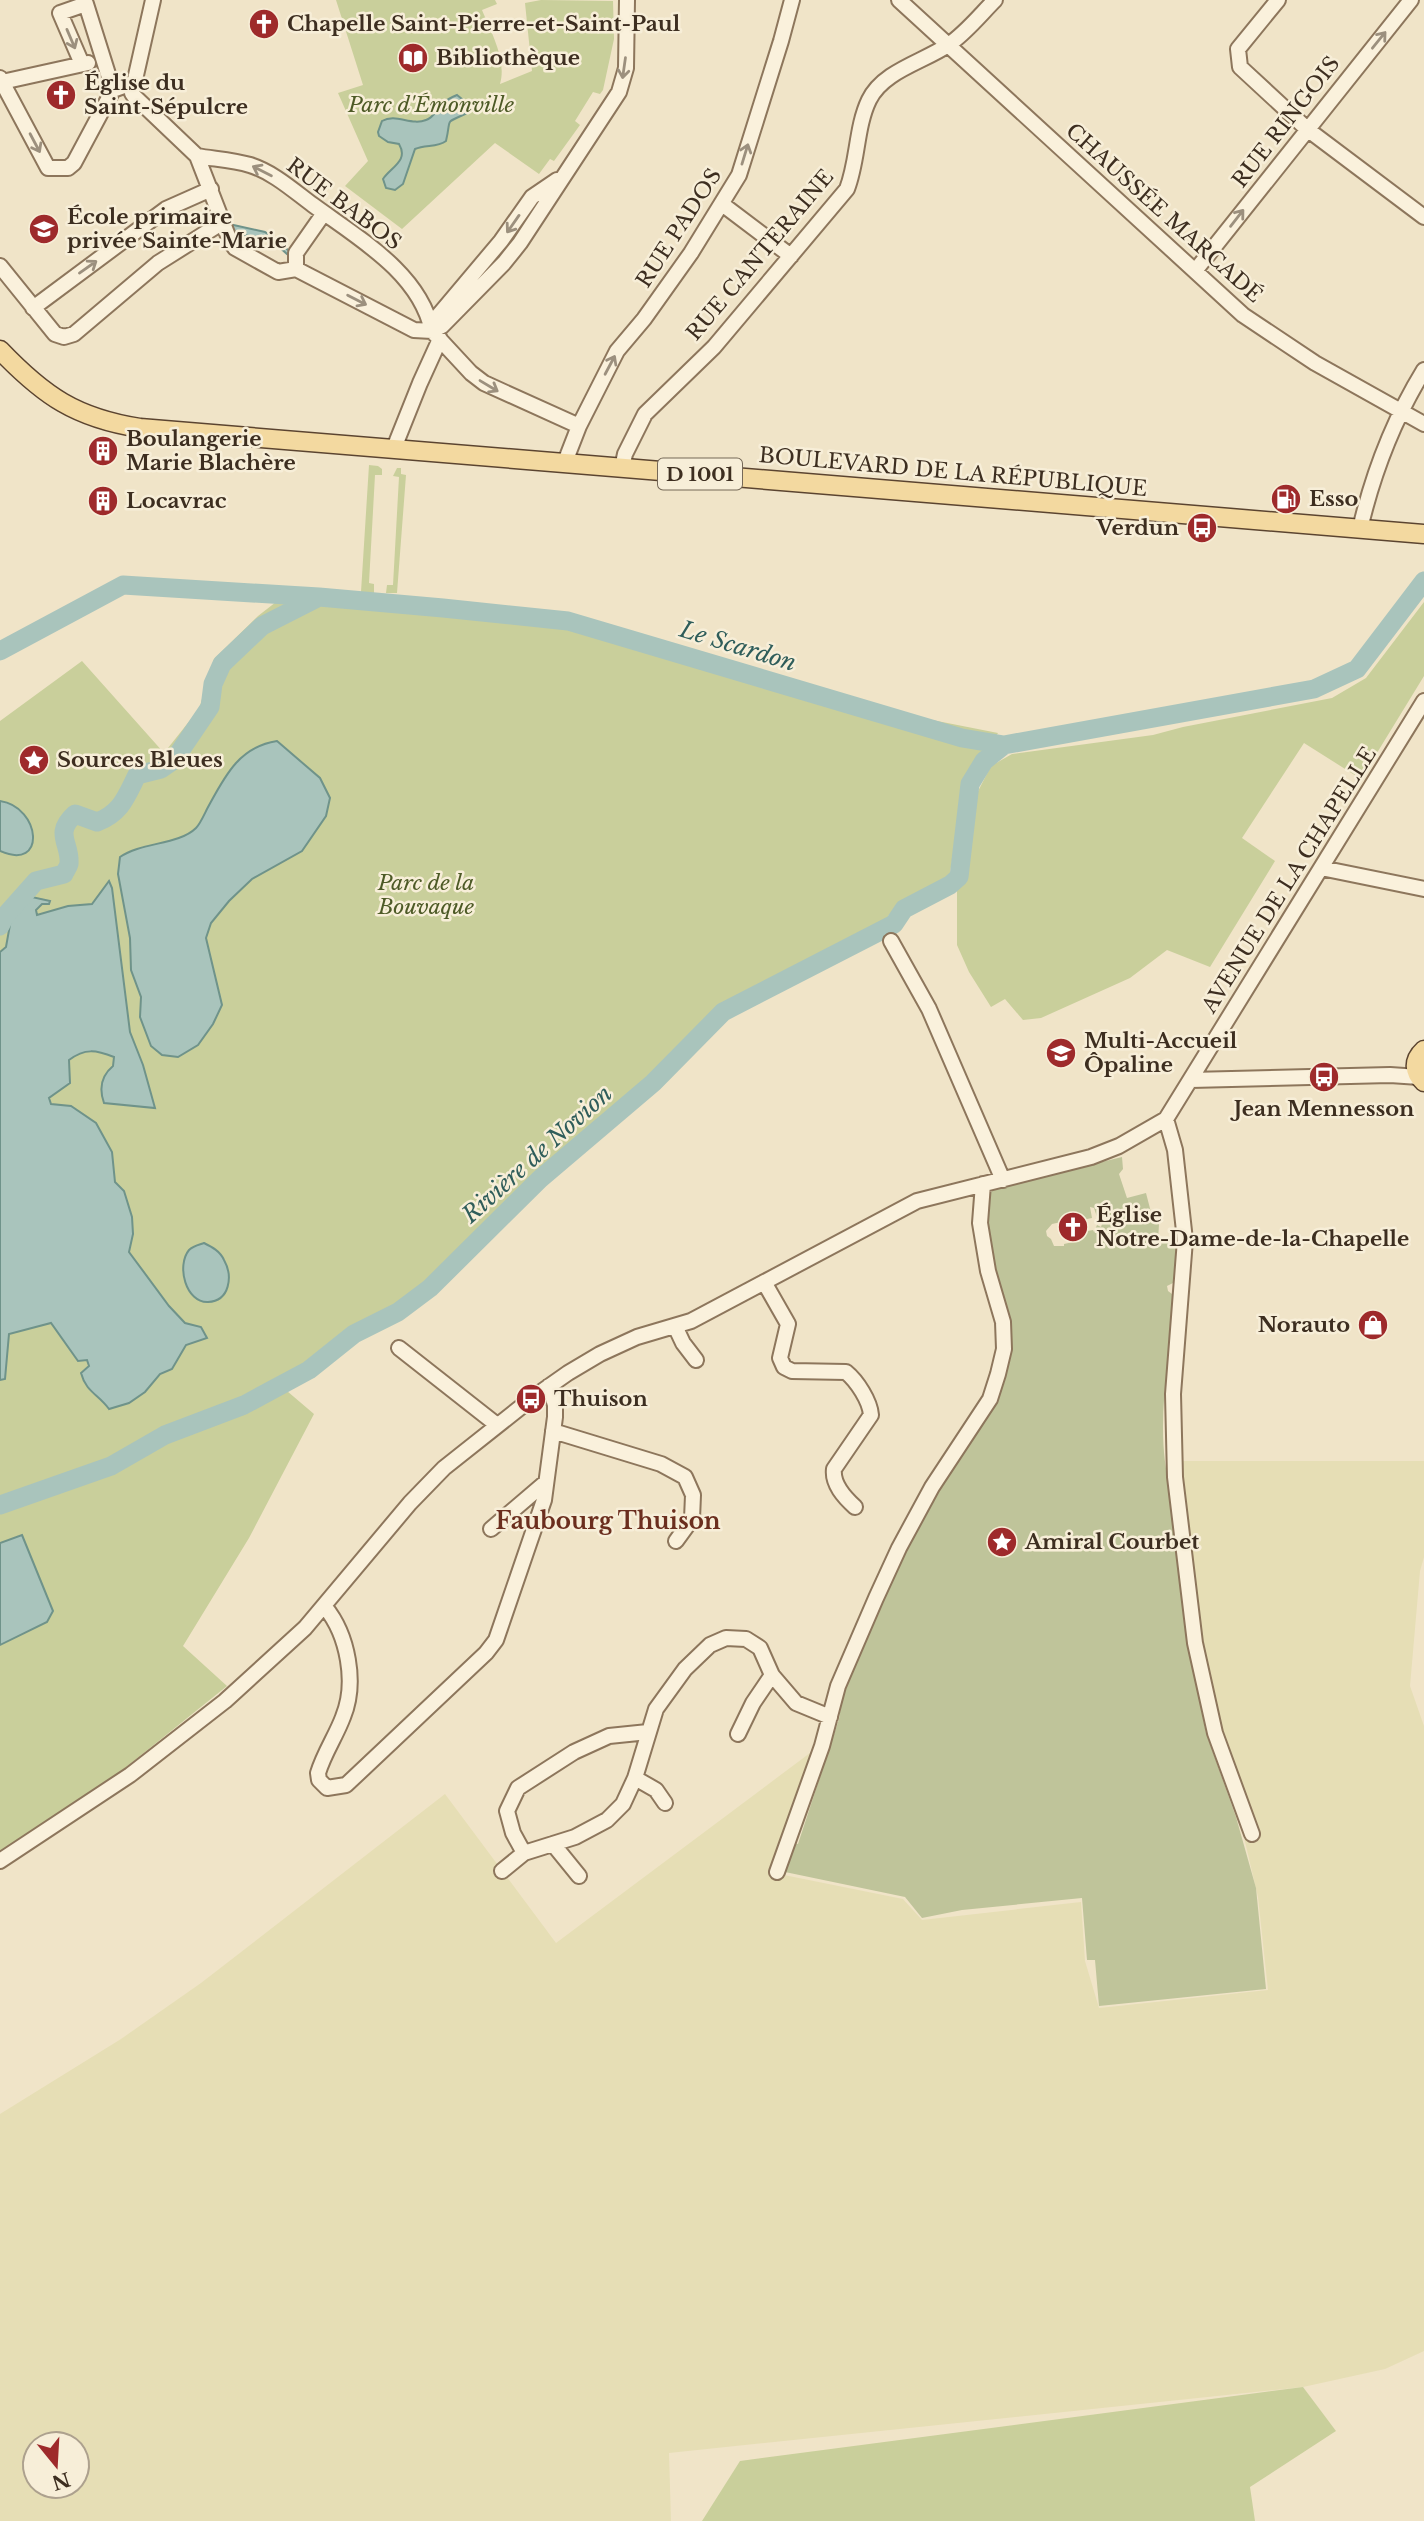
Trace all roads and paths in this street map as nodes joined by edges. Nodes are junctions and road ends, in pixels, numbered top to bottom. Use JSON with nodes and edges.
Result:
{"nodes":[{"id":1,"x":153,"y":0,"type":"edge"},
{"id":2,"x":627,"y":0,"type":"edge"},
{"id":3,"x":792,"y":0,"type":"edge"},
{"id":4,"x":898,"y":0,"type":"edge"},
{"id":5,"x":995,"y":0,"type":"edge"},
{"id":6,"x":1278,"y":0,"type":"edge"},
{"id":7,"x":1411,"y":0,"type":"edge"},
{"id":8,"x":86,"y":2,"type":"edge"},
{"id":9,"x":57,"y":6,"type":"edge"},
{"id":10,"x":950,"y":44,"type":"junction"},
{"id":11,"x":103,"y":63,"type":"junction"},
{"id":12,"x":82,"y":64,"type":"junction"},
{"id":13,"x":136,"y":75,"type":"junction"},
{"id":14,"x":1,"y":80,"type":"edge"},
{"id":15,"x":110,"y":95,"type":"junction"},
{"id":16,"x":1307,"y":129,"type":"junction"},
{"id":17,"x":197,"y":156,"type":"junction"},
{"id":18,"x":211,"y":189,"type":"junction"},
{"id":19,"x":722,"y":204,"type":"junction"},
{"id":20,"x":324,"y":213,"type":"junction"},
{"id":21,"x":1424,"y":217,"type":"edge"},
{"id":22,"x":223,"y":222,"type":"junction"},
{"id":23,"x":791,"y":256,"type":"junction"},
{"id":24,"x":0,"y":266,"type":"edge"},
{"id":25,"x":296,"y":269,"type":"junction"},
{"id":26,"x":1195,"y":271,"type":"junction"},
{"id":27,"x":33,"y":307,"type":"junction"},
{"id":28,"x":436,"y":335,"type":"junction"},
{"id":29,"x":0,"y":350,"type":"edge"},
{"id":30,"x":0,"y":365,"type":"edge"},
{"id":31,"x":1424,"y":370,"type":"edge"},
{"id":32,"x":1401,"y":410,"type":"junction"},
{"id":33,"x":1424,"y":424,"type":"edge"},
{"id":34,"x":579,"y":426,"type":"junction"},
{"id":35,"x":394,"y":448,"type":"junction"},
{"id":36,"x":565,"y":462,"type":"junction"},
{"id":37,"x":622,"y":467,"type":"junction"},
{"id":38,"x":1360,"y":529,"type":"junction"},
{"id":39,"x":1424,"y":534,"type":"edge"},
{"id":40,"x":1424,"y":544,"type":"edge"},
{"id":41,"x":1424,"y":701,"type":"edge"},
{"id":42,"x":1321,"y":869,"type":"junction"},
{"id":43,"x":1424,"y":889,"type":"edge"},
{"id":44,"x":891,"y":941,"type":"dead end"},
{"id":45,"x":1422,"y":1072,"type":"edge"},
{"id":46,"x":1191,"y":1080,"type":"junction"},
{"id":47,"x":1166,"y":1119,"type":"junction"},
{"id":48,"x":1003,"y":1180,"type":"junction"},
{"id":49,"x":983,"y":1184,"type":"junction"},
{"id":50,"x":764,"y":1282,"type":"junction"},
{"id":51,"x":675,"y":1326,"type":"junction"},
{"id":52,"x":399,"y":1348,"type":"dead end"},
{"id":53,"x":696,"y":1360,"type":"dead end"},
{"id":54,"x":549,"y":1386,"type":"junction"},
{"id":55,"x":497,"y":1425,"type":"junction"},
{"id":56,"x":553,"y":1431,"type":"junction"},
{"id":57,"x":546,"y":1482,"type":"junction"},
{"id":58,"x":855,"y":1507,"type":"dead end"},
{"id":59,"x":491,"y":1529,"type":"dead end"},
{"id":60,"x":676,"y":1541,"type":"dead end"},
{"id":61,"x":325,"y":1607,"type":"junction"},
{"id":62,"x":772,"y":1675,"type":"junction"},
{"id":63,"x":830,"y":1717,"type":"junction"},
{"id":64,"x":648,"y":1732,"type":"junction"},
{"id":65,"x":738,"y":1734,"type":"dead end"},
{"id":66,"x":635,"y":1778,"type":"junction"},
{"id":67,"x":665,"y":1803,"type":"dead end"},
{"id":68,"x":1252,"y":1834,"type":"dead end"},
{"id":69,"x":553,"y":1844,"type":"junction"},
{"id":70,"x":524,"y":1853,"type":"junction"},
{"id":71,"x":0,"y":1861,"type":"edge"},
{"id":72,"x":502,"y":1871,"type":"dead end"},
{"id":73,"x":777,"y":1872,"type":"dead end"},
{"id":74,"x":579,"y":1876,"type":"dead end"}],
"edges":[{"from":1,"to":13,"type":"street"},
{"from":2,"to":28,"type":"street","one_way":true},
{"from":19,"to":3,"type":"street","name":"RUE PADOS","one_way":true},
{"from":4,"to":10,"type":"street","name":"CHAUSSÉE MARCADÉ"},
{"from":5,"to":10,"type":"street","name":"RUE CANTERAINE"},
{"from":6,"to":16,"type":"street"},
{"from":16,"to":7,"type":"street","name":"RUE RINGOIS","one_way":true},
{"from":8,"to":9,"type":"street"},
{"from":8,"to":11,"type":"street"},
{"from":9,"to":12,"type":"street","one_way":true},
{"from":10,"to":23,"type":"street","name":"RUE CANTERAINE"},
{"from":10,"to":26,"type":"street","name":"CHAUSSÉE MARCADÉ"},
{"from":11,"to":12,"type":"street"},
{"from":11,"to":15,"type":"street"},
{"from":12,"to":14,"type":"street"},
{"from":13,"to":15,"type":"street"},
{"from":13,"to":17,"type":"street"},
{"from":14,"to":15,"type":"street","one_way":true},
{"from":16,"to":21,"type":"street"},
{"from":26,"to":16,"type":"street","name":"RUE RINGOIS","one_way":true},
{"from":17,"to":18,"type":"street"},
{"from":20,"to":17,"type":"street","name":"RUE BABOS","one_way":true},
{"from":18,"to":22,"type":"street"},
{"from":27,"to":18,"type":"street","one_way":true},
{"from":19,"to":23,"type":"street"},
{"from":34,"to":19,"type":"street","name":"RUE PADOS","one_way":true},
{"from":20,"to":25,"type":"street"},
{"from":20,"to":28,"type":"street","name":"RUE BABOS"},
{"from":22,"to":25,"type":"street"},
{"from":22,"to":27,"type":"street"},
{"from":23,"to":37,"type":"street","name":"RUE CANTERAINE"},
{"from":24,"to":27,"type":"street"},
{"from":25,"to":28,"type":"street","one_way":true},
{"from":26,"to":32,"type":"street","name":"CHAUSSÉE MARCADÉ"},
{"from":28,"to":34,"type":"street","one_way":true},
{"from":28,"to":35,"type":"street"},
{"from":29,"to":35,"type":"main road","name":"BOULEVARD DE LA RÉPUBLIQUE","number":"D 1001"},
{"from":30,"to":40,"type":"main road","name":"BOULEVARD DE LA RÉPUBLIQUE","number":"D 1001"},
{"from":31,"to":32,"type":"street"},
{"from":32,"to":33,"type":"street","name":"CHAUSSÉE MARCADÉ"},
{"from":32,"to":38,"type":"street"},
{"from":34,"to":36,"type":"street","name":"RUE PADOS"},
{"from":35,"to":36,"type":"main road","name":"BOULEVARD DE LA RÉPUBLIQUE","number":"D 1001"},
{"from":36,"to":37,"type":"main road","name":"BOULEVARD DE LA RÉPUBLIQUE","number":"D 1001"},
{"from":37,"to":38,"type":"main road","name":"BOULEVARD DE LA RÉPUBLIQUE","number":"D 1001"},
{"from":38,"to":39,"type":"main road","name":"BOULEVARD DE LA RÉPUBLIQUE","number":"D 1001"},
{"from":41,"to":42,"type":"street","name":"AVENUE DE LA CHAPELLE"},
{"from":42,"to":43,"type":"street"},
{"from":42,"to":46,"type":"street","name":"AVENUE DE LA CHAPELLE"},
{"from":44,"to":48,"type":"street"},
{"from":45,"to":46,"type":"street"},
{"from":46,"to":47,"type":"street","name":"AVENUE DE LA CHAPELLE"},
{"from":47,"to":48,"type":"street"},
{"from":47,"to":68,"type":"street"},
{"from":48,"to":49,"type":"street"},
{"from":49,"to":50,"type":"street"},
{"from":49,"to":63,"type":"street"},
{"from":50,"to":51,"type":"street"},
{"from":50,"to":58,"type":"street"},
{"from":51,"to":53,"type":"street"},
{"from":51,"to":54,"type":"street"},
{"from":52,"to":55,"type":"street"},
{"from":54,"to":55,"type":"street"},
{"from":54,"to":56,"type":"street"},
{"from":55,"to":61,"type":"street"},
{"from":56,"to":57,"type":"street"},
{"from":56,"to":60,"type":"street"},
{"from":57,"to":59,"type":"street"},
{"from":57,"to":61,"type":"street"},
{"from":61,"to":71,"type":"street"},
{"from":62,"to":63,"type":"street"},
{"from":62,"to":64,"type":"street"},
{"from":62,"to":65,"type":"street"},
{"from":63,"to":73,"type":"street"},
{"from":64,"to":66,"type":"street"},
{"from":64,"to":70,"type":"street"},
{"from":66,"to":67,"type":"street"},
{"from":66,"to":69,"type":"street"},
{"from":69,"to":70,"type":"street"},
{"from":69,"to":74,"type":"street"},
{"from":70,"to":72,"type":"street"}]}
